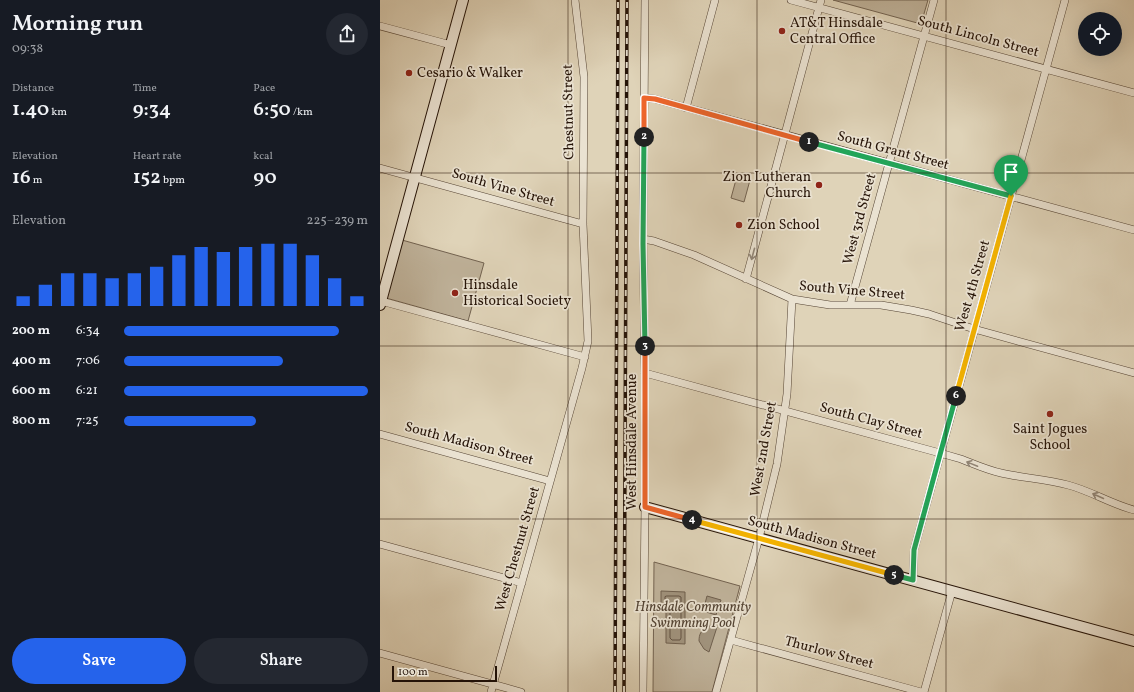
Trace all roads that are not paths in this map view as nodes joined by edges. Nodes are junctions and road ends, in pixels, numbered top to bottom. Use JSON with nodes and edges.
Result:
{"nodes":[{"id":1,"x":463,"y":0,"type":"edge"},
{"id":2,"x":575,"y":0,"type":"edge"},
{"id":3,"x":645,"y":0,"type":"edge"},
{"id":4,"x":714,"y":0,"type":"edge"},
{"id":5,"x":791,"y":0,"type":"edge"},
{"id":6,"x":821,"y":0,"type":"edge"},
{"id":7,"x":934,"y":0,"type":"edge"},
{"id":8,"x":1065,"y":0,"type":"edge"},
{"id":9,"x":819,"y":8,"type":"junction"},
{"id":10,"x":380,"y":26,"type":"edge"},
{"id":11,"x":924,"y":36,"type":"junction"},
{"id":12,"x":451,"y":45,"type":"junction"},
{"id":13,"x":1046,"y":69,"type":"junction"},
{"id":14,"x":1134,"y":93,"type":"edge"},
{"id":15,"x":644,"y":98,"type":"junction"},
{"id":16,"x":686,"y":108,"type":"junction"},
{"id":17,"x":785,"y":136,"type":"junction"},
{"id":18,"x":889,"y":163,"type":"junction"},
{"id":19,"x":380,"y":168,"type":"edge"},
{"id":20,"x":415,"y":177,"type":"junction"},
{"id":21,"x":1011,"y":196,"type":"junction"},
{"id":22,"x":583,"y":224,"type":"junction"},
{"id":23,"x":1134,"y":230,"type":"edge"},
{"id":24,"x":643,"y":239,"type":"junction"},
{"id":25,"x":746,"y":280,"type":"junction"},
{"id":26,"x":792,"y":299,"type":"junction"},
{"id":27,"x":381,"y":303,"type":"edge"},
{"id":28,"x":850,"y":305,"type":"junction"},
{"id":29,"x":974,"y":329,"type":"junction"},
{"id":30,"x":585,"y":357,"type":"junction"},
{"id":31,"x":1134,"y":372,"type":"edge"},
{"id":32,"x":645,"y":373,"type":"junction"},
{"id":33,"x":785,"y":411,"type":"junction"},
{"id":34,"x":380,"y":434,"type":"edge"},
{"id":35,"x":940,"y":453,"type":"junction"},
{"id":36,"x":550,"y":481,"type":"junction"},
{"id":37,"x":645,"y":507,"type":"junction"},
{"id":38,"x":1134,"y":510,"type":"edge"},
{"id":39,"x":759,"y":538,"type":"junction"},
{"id":40,"x":380,"y":544,"type":"edge"},
{"id":41,"x":913,"y":580,"type":"junction"},
{"id":42,"x":522,"y":583,"type":"junction"},
{"id":43,"x":952,"y":591,"type":"junction"},
{"id":44,"x":731,"y":640,"type":"junction"},
{"id":45,"x":1134,"y":641,"type":"edge"},
{"id":46,"x":380,"y":653,"type":"edge"},
{"id":47,"x":492,"y":688,"type":"edge"},
{"id":48,"x":521,"y":692,"type":"edge"},
{"id":49,"x":643,"y":692,"type":"edge"},
{"id":50,"x":716,"y":692,"type":"edge"},
{"id":51,"x":921,"y":692,"type":"edge"},
{"id":52,"x":924,"y":692,"type":"edge"}],
"edges":[{"from":1,"to":12,"type":"street"},
{"from":2,"to":22,"type":"street","name":"Chestnut Street"},
{"from":3,"to":15,"type":"street","name":"West Hinsdale Avenue"},
{"from":4,"to":16,"type":"street"},
{"from":5,"to":9,"type":"street","name":"South Lincoln Street"},
{"from":6,"to":9,"type":"street"},
{"from":7,"to":11,"type":"street","name":"West 3rd Street"},
{"from":8,"to":13,"type":"street","name":"West 4th Street"},
{"from":9,"to":11,"type":"street","name":"South Lincoln Street"},
{"from":9,"to":17,"type":"street"},
{"from":10,"to":12,"type":"street"},
{"from":11,"to":13,"type":"street","name":"South Lincoln Street"},
{"from":11,"to":18,"type":"street","name":"West 3rd Street"},
{"from":12,"to":20,"type":"street"},
{"from":13,"to":14,"type":"street","name":"South Lincoln Street"},
{"from":13,"to":21,"type":"street","name":"West 4th Street"},
{"from":15,"to":16,"type":"street","name":"South Grant Street"},
{"from":15,"to":24,"type":"street","name":"West Hinsdale Avenue"},
{"from":16,"to":17,"type":"street","name":"South Grant Street"},
{"from":17,"to":18,"type":"street","name":"South Grant Street"},
{"from":17,"to":25,"type":"street","one_way":true},
{"from":18,"to":21,"type":"street","name":"South Grant Street"},
{"from":18,"to":28,"type":"street","name":"West 3rd Street"},
{"from":19,"to":20,"type":"street","name":"South Vine Street"},
{"from":20,"to":22,"type":"street","name":"South Vine Street"},
{"from":20,"to":27,"type":"street"},
{"from":21,"to":23,"type":"street","name":"South Grant Street"},
{"from":21,"to":29,"type":"street","name":"West 4th Street"},
{"from":22,"to":30,"type":"street","name":"West Chestnut Street"},
{"from":24,"to":25,"type":"street","name":"South Vine Street"},
{"from":24,"to":32,"type":"street","name":"West Hinsdale Avenue"},
{"from":25,"to":26,"type":"street","name":"South Vine Street"},
{"from":26,"to":28,"type":"street","name":"South Vine Street"},
{"from":26,"to":33,"type":"street","name":"West 2nd Street"},
{"from":27,"to":30,"type":"street"},
{"from":28,"to":29,"type":"street","name":"South Vine Street"},
{"from":29,"to":31,"type":"street","name":"South Vine Street"},
{"from":29,"to":35,"type":"street","name":"West 4th Street"},
{"from":30,"to":36,"type":"street","name":"West Chestnut Street"},
{"from":32,"to":33,"type":"street","name":"South Clay Street"},
{"from":32,"to":37,"type":"street","name":"West Hinsdale Avenue"},
{"from":33,"to":35,"type":"street","name":"South Clay Street"},
{"from":33,"to":39,"type":"street","name":"West 2nd Street"},
{"from":34,"to":36,"type":"street","name":"South Madison Street"},
{"from":38,"to":35,"type":"street","name":"South Clay Street","one_way":true},
{"from":35,"to":41,"type":"street","name":"West 4th Street"},
{"from":36,"to":42,"type":"street","name":"West Chestnut Street"},
{"from":37,"to":39,"type":"street","name":"South Madison Street"},
{"from":37,"to":49,"type":"street","name":"West Hinsdale Avenue"},
{"from":39,"to":41,"type":"street","name":"South Madison Street"},
{"from":39,"to":44,"type":"street","name":"West 2nd Street"},
{"from":40,"to":42,"type":"street"},
{"from":41,"to":43,"type":"street","name":"South Madison Street"},
{"from":42,"to":47,"type":"street","name":"West Chestnut Street"},
{"from":43,"to":45,"type":"street","name":"South Madison Street"},
{"from":43,"to":52,"type":"street"},
{"from":44,"to":50,"type":"street","name":"West 2nd Street"},
{"from":44,"to":51,"type":"street","name":"Thurlow Street"},
{"from":46,"to":47,"type":"street"},
{"from":47,"to":48,"type":"street"}]}
